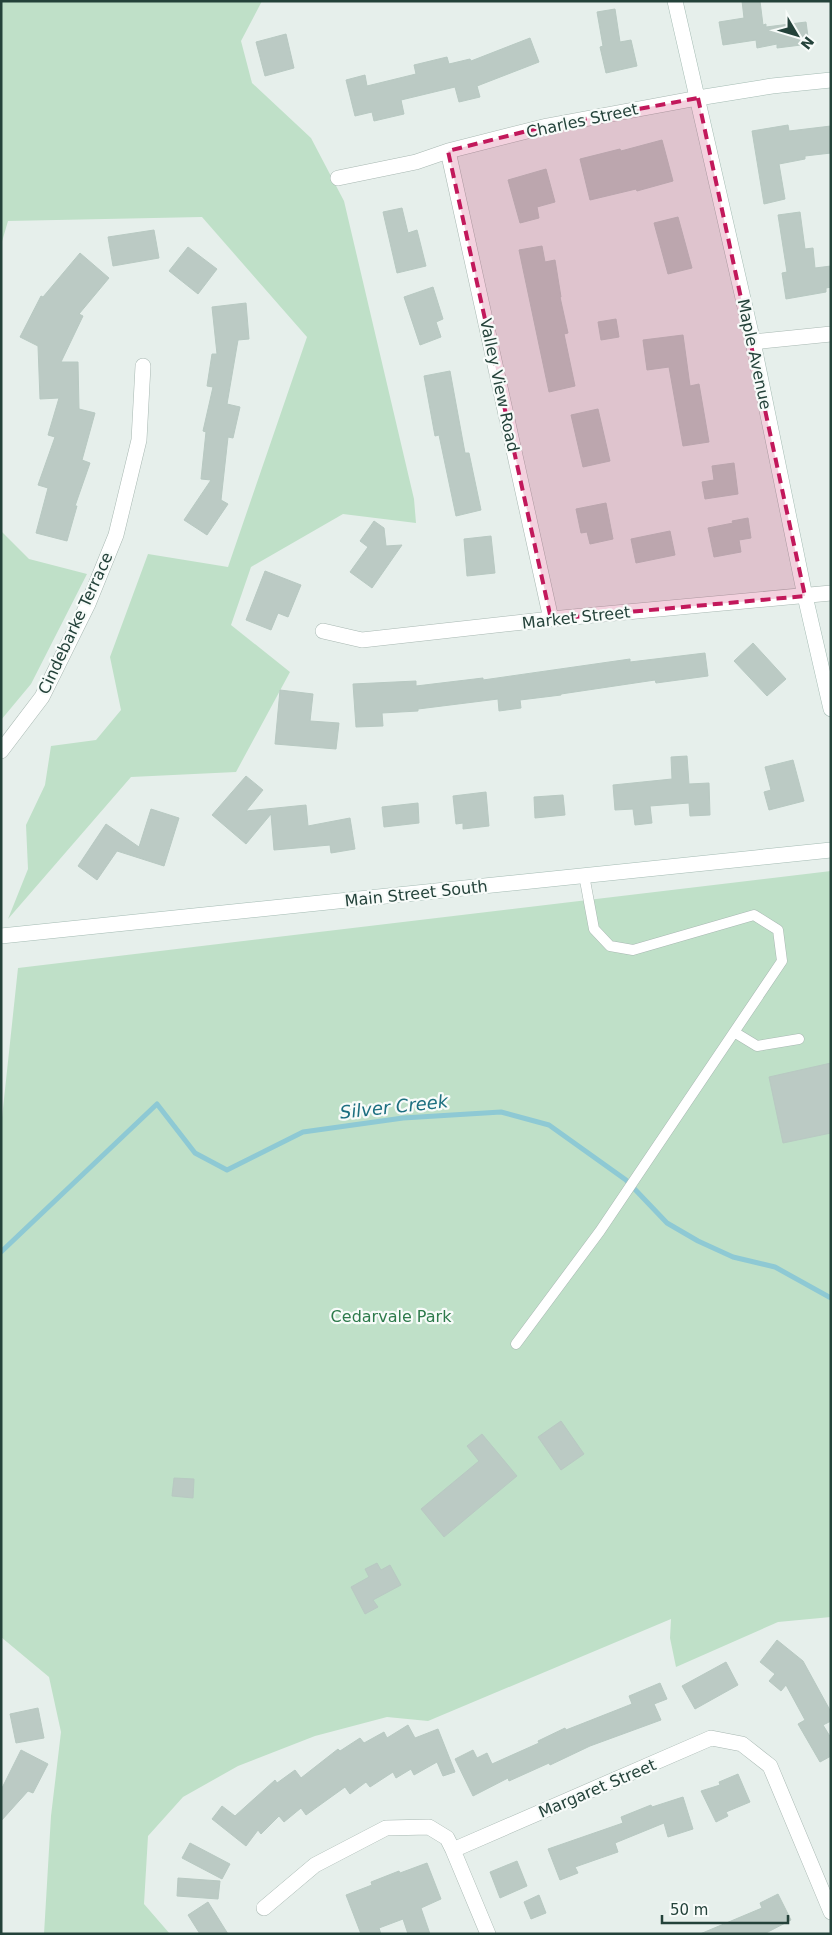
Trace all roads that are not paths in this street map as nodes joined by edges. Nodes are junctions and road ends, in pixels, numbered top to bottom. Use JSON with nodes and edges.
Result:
{"nodes":[{"id":1,"x":676,"y":1,"type":"edge"},
{"id":2,"x":831,"y":80,"type":"edge"},
{"id":3,"x":698,"y":98,"type":"junction"},
{"id":4,"x":448,"y":151,"type":"junction"},
{"id":5,"x":338,"y":178,"type":"dead end"},
{"id":6,"x":831,"y":334,"type":"edge"},
{"id":7,"x":753,"y":342,"type":"junction"},
{"id":8,"x":143,"y":366,"type":"dead end"},
{"id":9,"x":831,"y":593,"type":"edge"},
{"id":10,"x":805,"y":596,"type":"junction"},
{"id":11,"x":551,"y":619,"type":"junction"},
{"id":12,"x":323,"y":632,"type":"dead end"},
{"id":13,"x":831,"y":709,"type":"edge"},
{"id":14,"x":1,"y":751,"type":"edge"},
{"id":15,"x":831,"y":850,"type":"edge"},
{"id":16,"x":584,"y":875,"type":"junction"},
{"id":17,"x":1,"y":936,"type":"edge"},
{"id":18,"x":734,"y":1032,"type":"junction"},
{"id":19,"x":799,"y":1040,"type":"dead end"},
{"id":20,"x":516,"y":1344,"type":"dead end"},
{"id":21,"x":453,"y":1850,"type":"junction"},
{"id":22,"x":264,"y":1908,"type":"dead end"},
{"id":23,"x":831,"y":1912,"type":"edge"},
{"id":24,"x":488,"y":1934,"type":"edge"}],
"edges":[{"from":1,"to":3,"type":"street","name":"Maple Avenue"},
{"from":2,"to":3,"type":"street","name":"Charles Street"},
{"from":3,"to":4,"type":"street","name":"Charles Street"},
{"from":3,"to":7,"type":"street","name":"Maple Avenue"},
{"from":4,"to":5,"type":"street","name":"Charles Street"},
{"from":4,"to":11,"type":"street","name":"Valley View Road"},
{"from":6,"to":7,"type":"street"},
{"from":7,"to":10,"type":"street","name":"Maple Avenue"},
{"from":8,"to":14,"type":"street","name":"Cindebarke Terrace"},
{"from":9,"to":10,"type":"street","name":"Market Street"},
{"from":10,"to":11,"type":"street","name":"Market Street"},
{"from":10,"to":13,"type":"street","name":"Maple Avenue"},
{"from":11,"to":12,"type":"street","name":"Market Street"},
{"from":15,"to":16,"type":"street","name":"Main Street South"},
{"from":16,"to":17,"type":"street","name":"Main Street South"},
{"from":16,"to":18,"type":"lane"},
{"from":18,"to":19,"type":"lane"},
{"from":18,"to":20,"type":"lane"},
{"from":21,"to":22,"type":"street"},
{"from":21,"to":23,"type":"street","name":"Margaret Street"},
{"from":21,"to":24,"type":"street"}]}
